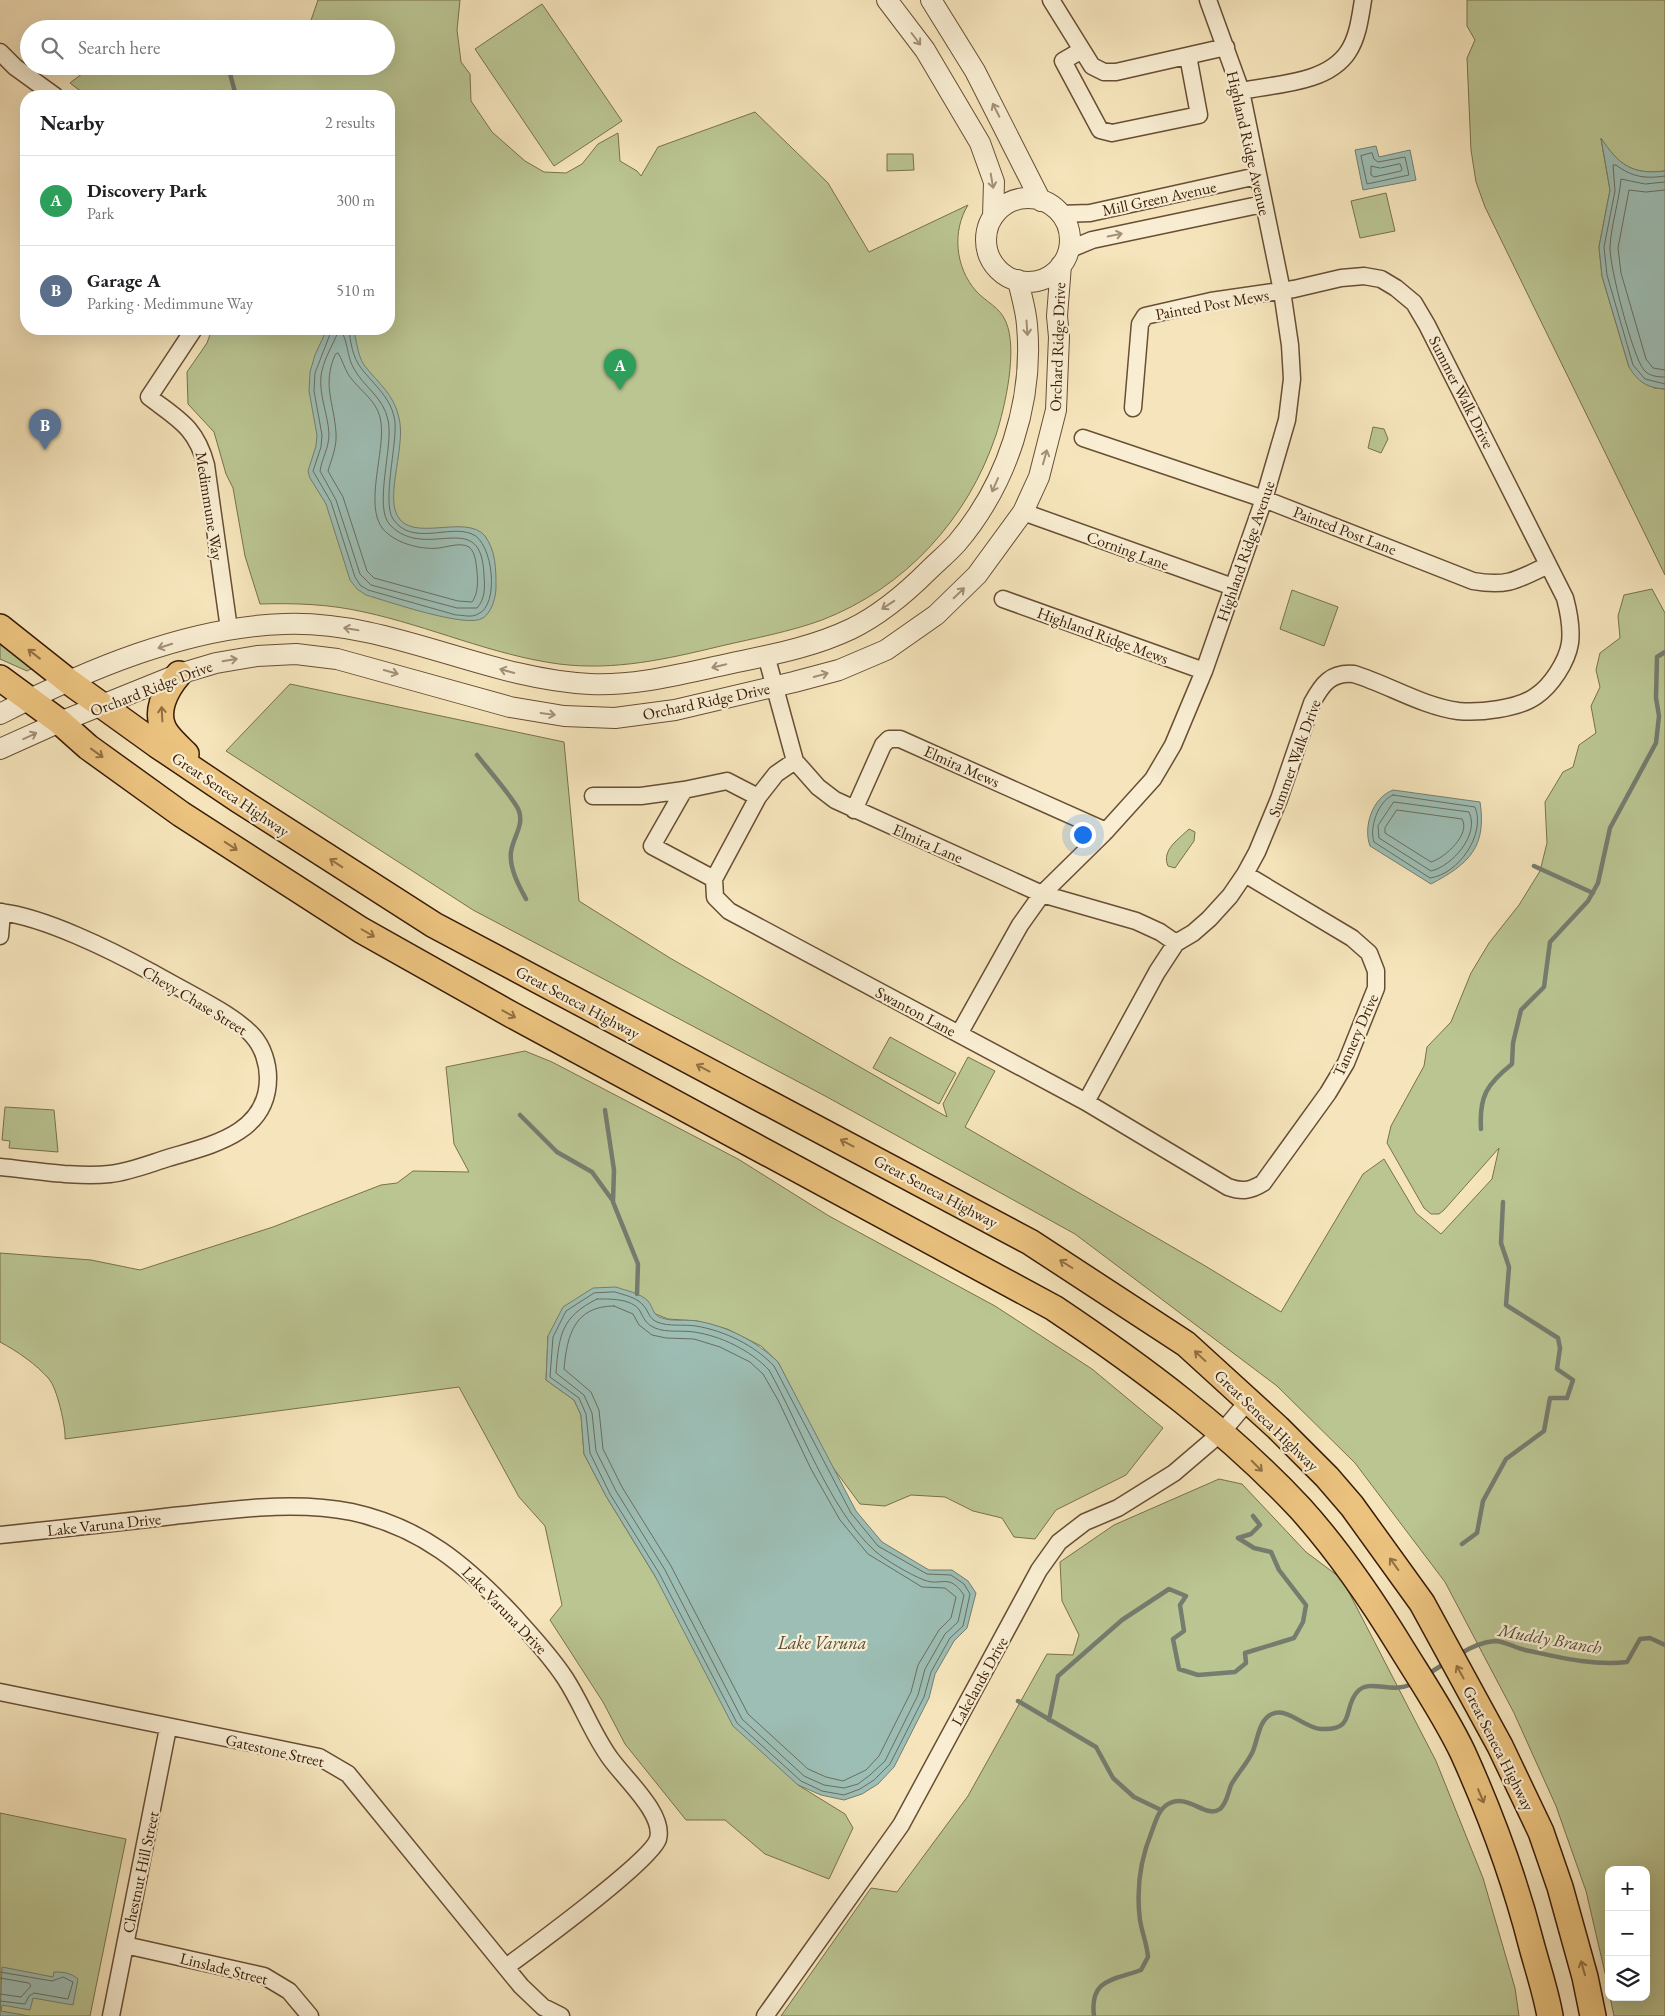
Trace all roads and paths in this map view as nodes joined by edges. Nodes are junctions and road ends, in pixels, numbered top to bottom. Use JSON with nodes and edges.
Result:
{"nodes":[{"id":1,"x":887,"y":0,"type":"edge"},
{"id":2,"x":931,"y":0,"type":"edge"},
{"id":3,"x":1051,"y":0,"type":"edge"},
{"id":4,"x":1208,"y":0,"type":"edge"},
{"id":5,"x":1363,"y":0,"type":"edge"},
{"id":6,"x":1226,"y":47,"type":"junction"},
{"id":7,"x":1082,"y":50,"type":"junction"},
{"id":8,"x":0,"y":52,"type":"edge"},
{"id":9,"x":1188,"y":56,"type":"junction"},
{"id":10,"x":20,"y":70,"type":"edge"},
{"id":11,"x":27,"y":75,"type":"edge"},
{"id":12,"x":47,"y":90,"type":"edge"},
{"id":13,"x":1241,"y":91,"type":"junction"},
{"id":14,"x":1257,"y":176,"type":"junction"},
{"id":15,"x":1041,"y":201,"type":"junction"},
{"id":16,"x":1263,"y":204,"type":"junction"},
{"id":17,"x":1060,"y":214,"type":"junction"},
{"id":18,"x":993,"y":217,"type":"junction"},
{"id":19,"x":1065,"y":257,"type":"junction"},
{"id":20,"x":1018,"y":280,"type":"junction"},
{"id":21,"x":1282,"y":291,"type":"junction"},
{"id":22,"x":190,"y":335,"type":"edge"},
{"id":23,"x":1133,"y":408,"type":"dead end"},
{"id":24,"x":1083,"y":438,"type":"dead end"},
{"id":25,"x":1264,"y":499,"type":"junction"},
{"id":26,"x":1023,"y":512,"type":"junction"},
{"id":27,"x":1548,"y":565,"type":"junction"},
{"id":28,"x":1233,"y":588,"type":"junction"},
{"id":29,"x":1003,"y":599,"type":"dead end"},
{"id":30,"x":0,"y":627,"type":"edge"},
{"id":31,"x":229,"y":629,"type":"junction"},
{"id":32,"x":766,"y":655,"type":"junction"},
{"id":33,"x":1204,"y":671,"type":"junction"},
{"id":34,"x":179,"y":674,"type":"junction"},
{"id":35,"x":0,"y":678,"type":"edge"},
{"id":36,"x":68,"y":681,"type":"junction"},
{"id":37,"x":774,"y":687,"type":"junction"},
{"id":38,"x":30,"y":699,"type":"junction"},
{"id":39,"x":103,"y":706,"type":"junction"},
{"id":40,"x":0,"y":714,"type":"edge"},
{"id":41,"x":60,"y":722,"type":"junction"},
{"id":42,"x":0,"y":750,"type":"edge"},
{"id":43,"x":795,"y":761,"type":"junction"},
{"id":44,"x":684,"y":790,"type":"junction"},
{"id":45,"x":593,"y":796,"type":"dead end"},
{"id":46,"x":758,"y":797,"type":"junction"},
{"id":47,"x":239,"y":800,"type":"junction"},
{"id":48,"x":854,"y":810,"type":"junction"},
{"id":49,"x":1106,"y":830,"type":"junction"},
{"id":50,"x":1245,"y":874,"type":"junction"},
{"id":51,"x":714,"y":880,"type":"junction"},
{"id":52,"x":1042,"y":894,"type":"junction"},
{"id":53,"x":1,"y":912,"type":"edge"},
{"id":54,"x":0,"y":936,"type":"edge"},
{"id":55,"x":1176,"y":943,"type":"junction"},
{"id":56,"x":959,"y":1034,"type":"junction"},
{"id":57,"x":1086,"y":1102,"type":"junction"},
{"id":58,"x":0,"y":1167,"type":"edge"},
{"id":59,"x":1263,"y":1183,"type":"joint"},
{"id":60,"x":1248,"y":1401,"type":"junction"},
{"id":61,"x":1222,"y":1432,"type":"junction"},
{"id":62,"x":0,"y":1535,"type":"edge"},
{"id":63,"x":0,"y":1692,"type":"edge"},
{"id":64,"x":168,"y":1728,"type":"junction"},
{"id":65,"x":125,"y":1945,"type":"junction"},
{"id":66,"x":506,"y":1967,"type":"junction"},
{"id":67,"x":111,"y":2016,"type":"edge"},
{"id":68,"x":310,"y":2016,"type":"edge"},
{"id":69,"x":561,"y":2016,"type":"edge"},
{"id":70,"x":764,"y":2016,"type":"edge"},
{"id":71,"x":1550,"y":2016,"type":"edge"},
{"id":72,"x":1593,"y":2016,"type":"edge"}],
"edges":[{"from":1,"to":18,"type":"street","one_way":true},
{"from":15,"to":2,"type":"street","one_way":true},
{"from":3,"to":7,"type":"street"},
{"from":4,"to":6,"type":"street","name":"Highland Ridge Avenue"},
{"from":5,"to":13,"type":"street"},
{"from":6,"to":9,"type":"street"},
{"from":6,"to":13,"type":"street","name":"Highland Ridge Avenue"},
{"from":7,"to":9,"type":"street"},
{"from":7,"to":9,"type":"street"},
{"from":8,"to":10,"type":"street"},
{"from":11,"to":12,"type":"street"},
{"from":13,"to":14,"type":"street","name":"Highland Ridge Avenue"},
{"from":14,"to":16,"type":"street","name":"Highland Ridge Avenue"},
{"from":14,"to":17,"type":"street","name":"Mill Green Avenue"},
{"from":15,"to":17,"type":"street"},
{"from":15,"to":18,"type":"street"},
{"from":19,"to":16,"type":"street","name":"Mill Green Avenue","one_way":true},
{"from":16,"to":21,"type":"street","name":"Highland Ridge Avenue"},
{"from":17,"to":19,"type":"street"},
{"from":18,"to":20,"type":"street"},
{"from":19,"to":20,"type":"street"},
{"from":26,"to":19,"type":"street","name":"Orchard Ridge Drive","one_way":true},
{"from":20,"to":32,"type":"street","name":"Orchard Ridge Drive","one_way":true},
{"from":21,"to":23,"type":"street","name":"Painted Post Mews"},
{"from":21,"to":25,"type":"street","name":"Highland Ridge Avenue"},
{"from":21,"to":27,"type":"street","name":"Summer Walk Drive"},
{"from":22,"to":31,"type":"street","name":"Medimmune Way"},
{"from":24,"to":25,"type":"street","name":"Painted Post Lane"},
{"from":25,"to":27,"type":"street","name":"Painted Post Lane"},
{"from":25,"to":28,"type":"street","name":"Highland Ridge Avenue"},
{"from":26,"to":28,"type":"street","name":"Corning Lane"},
{"from":37,"to":26,"type":"street","name":"Orchard Ridge Drive","one_way":true},
{"from":27,"to":50,"type":"street","name":"Summer Walk Drive"},
{"from":28,"to":33,"type":"street","name":"Highland Ridge Avenue"},
{"from":29,"to":33,"type":"street","name":"Highland Ridge Mews"},
{"from":36,"to":30,"type":"main road","name":"Great Seneca Highway","one_way":true},
{"from":32,"to":31,"type":"street","name":"Orchard Ridge Drive","one_way":true},
{"from":31,"to":36,"type":"street","name":"Orchard Ridge Drive","one_way":true},
{"from":32,"to":37,"type":"street","name":"Elmira Lane"},
{"from":33,"to":49,"type":"street","name":"Highland Ridge Avenue"},
{"from":34,"to":37,"type":"street","name":"Orchard Ridge Drive","one_way":true},
{"from":34,"to":39,"type":"street","name":"Orchard Ridge Drive"},
{"from":47,"to":34,"type":"main road","one_way":true},
{"from":35,"to":38,"type":"main road"},
{"from":36,"to":38,"type":"street","name":"Orchard Ridge Drive"},
{"from":36,"to":39,"type":"main road","name":"Great Seneca Highway"},
{"from":37,"to":43,"type":"street","name":"Elmira Lane"},
{"from":38,"to":40,"type":"street","name":"Orchard Ridge Drive"},
{"from":38,"to":41,"type":"main road"},
{"from":39,"to":41,"type":"street","name":"Orchard Ridge Drive"},
{"from":39,"to":47,"type":"main road","name":"Great Seneca Highway"},
{"from":42,"to":41,"type":"street","name":"Orchard Ridge Drive","one_way":true},
{"from":41,"to":61,"type":"main road","one_way":true},
{"from":43,"to":46,"type":"street"},
{"from":43,"to":48,"type":"street","name":"Elmira Lane"},
{"from":44,"to":45,"type":"street"},
{"from":44,"to":46,"type":"street"},
{"from":44,"to":51,"type":"street"},
{"from":46,"to":51,"type":"street"},
{"from":60,"to":47,"type":"main road","name":"Great Seneca Highway","one_way":true},
{"from":48,"to":49,"type":"street","name":"Elmira Mews"},
{"from":48,"to":52,"type":"street","name":"Elmira Lane"},
{"from":49,"to":52,"type":"street","name":"Highland Ridge Avenue"},
{"from":50,"to":55,"type":"street","name":"Summer Walk Drive"},
{"from":50,"to":59,"type":"street","name":"Tannery Drive"},
{"from":51,"to":56,"type":"street","name":"Swanton Lane"},
{"from":52,"to":55,"type":"street","name":"Elmira Lane"},
{"from":52,"to":56,"type":"street","name":"Highland Ridge Avenue"},
{"from":53,"to":54,"type":"street"},
{"from":53,"to":58,"type":"street","name":"Chevy Chase Street"},
{"from":55,"to":57,"type":"street","name":"Summer Walk Drive"},
{"from":56,"to":57,"type":"street","name":"Swanton Lane"},
{"from":57,"to":59,"type":"street","name":"Swanton Lane"},
{"from":60,"to":61,"type":"street","name":"Lakelands Drive"},
{"from":72,"to":60,"type":"main road","name":"Great Seneca Highway","one_way":true},
{"from":61,"to":70,"type":"street","name":"Lakelands Drive"},
{"from":61,"to":71,"type":"main road","one_way":true},
{"from":62,"to":66,"type":"street","name":"Lake Varuna Drive"},
{"from":63,"to":64,"type":"street","name":"Gatestone Street"},
{"from":64,"to":65,"type":"street","name":"Chestnut Hill Street"},
{"from":64,"to":66,"type":"street","name":"Gatestone Street"},
{"from":65,"to":67,"type":"street","name":"Chestnut Hill Street"},
{"from":65,"to":68,"type":"street","name":"Linslade Street"},
{"from":66,"to":69,"type":"street","name":"Gatestone Street"}]}
